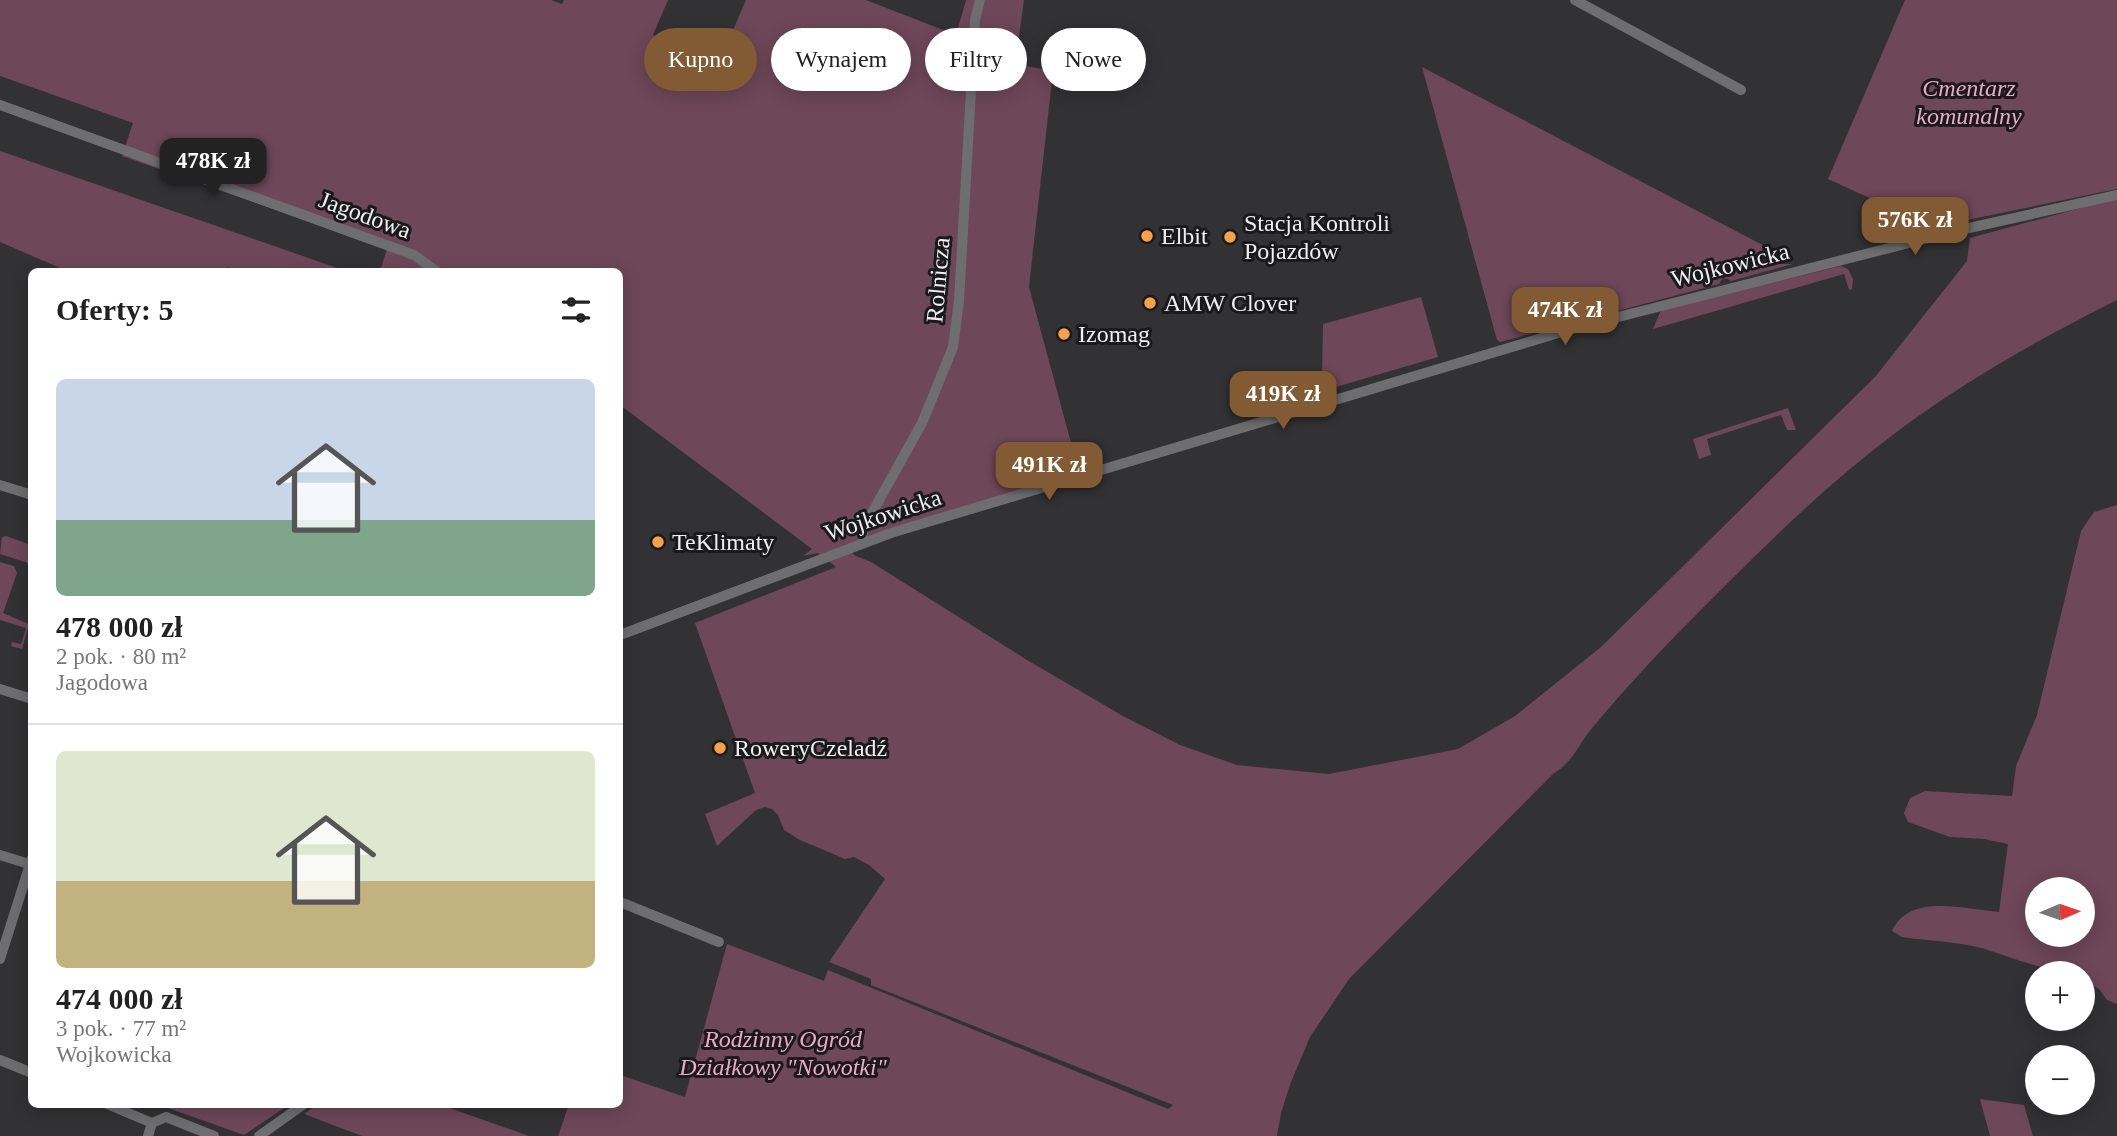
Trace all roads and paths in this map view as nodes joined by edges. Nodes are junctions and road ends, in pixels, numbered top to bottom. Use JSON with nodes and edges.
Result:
{"nodes":[{"id":1,"x":980,"y":0,"type":"edge"},
{"id":2,"x":1575,"y":0,"type":"edge"},
{"id":3,"x":1741,"y":90,"type":"dead end"},
{"id":4,"x":0,"y":106,"type":"edge"},
{"id":5,"x":2117,"y":195,"type":"edge"},
{"id":6,"x":432,"y":268,"type":"edge"},
{"id":7,"x":0,"y":485,"type":"edge"},
{"id":8,"x":28,"y":494,"type":"edge"},
{"id":9,"x":863,"y":542,"type":"junction"},
{"id":10,"x":623,"y":634,"type":"edge"},
{"id":11,"x":0,"y":689,"type":"edge"},
{"id":12,"x":28,"y":698,"type":"edge"},
{"id":13,"x":0,"y":855,"type":"edge"},
{"id":14,"x":28,"y":861,"type":"edge"},
{"id":15,"x":28,"y":867,"type":"edge"},
{"id":16,"x":623,"y":903,"type":"edge"},
{"id":17,"x":719,"y":942,"type":"dead end"},
{"id":18,"x":0,"y":958,"type":"edge"},
{"id":19,"x":0,"y":1060,"type":"edge"},
{"id":20,"x":28,"y":1071,"type":"edge"},
{"id":21,"x":116,"y":1108,"type":"edge"},
{"id":22,"x":298,"y":1108,"type":"edge"},
{"id":23,"x":152,"y":1123,"type":"junction"},
{"id":24,"x":148,"y":1136,"type":"edge"},
{"id":25,"x":214,"y":1136,"type":"edge"},
{"id":26,"x":259,"y":1136,"type":"edge"}],
"edges":[{"from":1,"to":9,"type":"street","name":"Rolnicza"},
{"from":2,"to":3,"type":"street"},
{"from":4,"to":6,"type":"street","name":"Jagodowa"},
{"from":5,"to":9,"type":"street","name":"Wojkowicka"},
{"from":7,"to":8,"type":"street"},
{"from":9,"to":10,"type":"street","name":"Wojkowicka"},
{"from":11,"to":12,"type":"street"},
{"from":13,"to":14,"type":"street"},
{"from":15,"to":18,"type":"street"},
{"from":16,"to":17,"type":"street"},
{"from":19,"to":20,"type":"street"},
{"from":21,"to":23,"type":"street"},
{"from":22,"to":26,"type":"street"},
{"from":23,"to":24,"type":"street"},
{"from":23,"to":25,"type":"street"}]}
